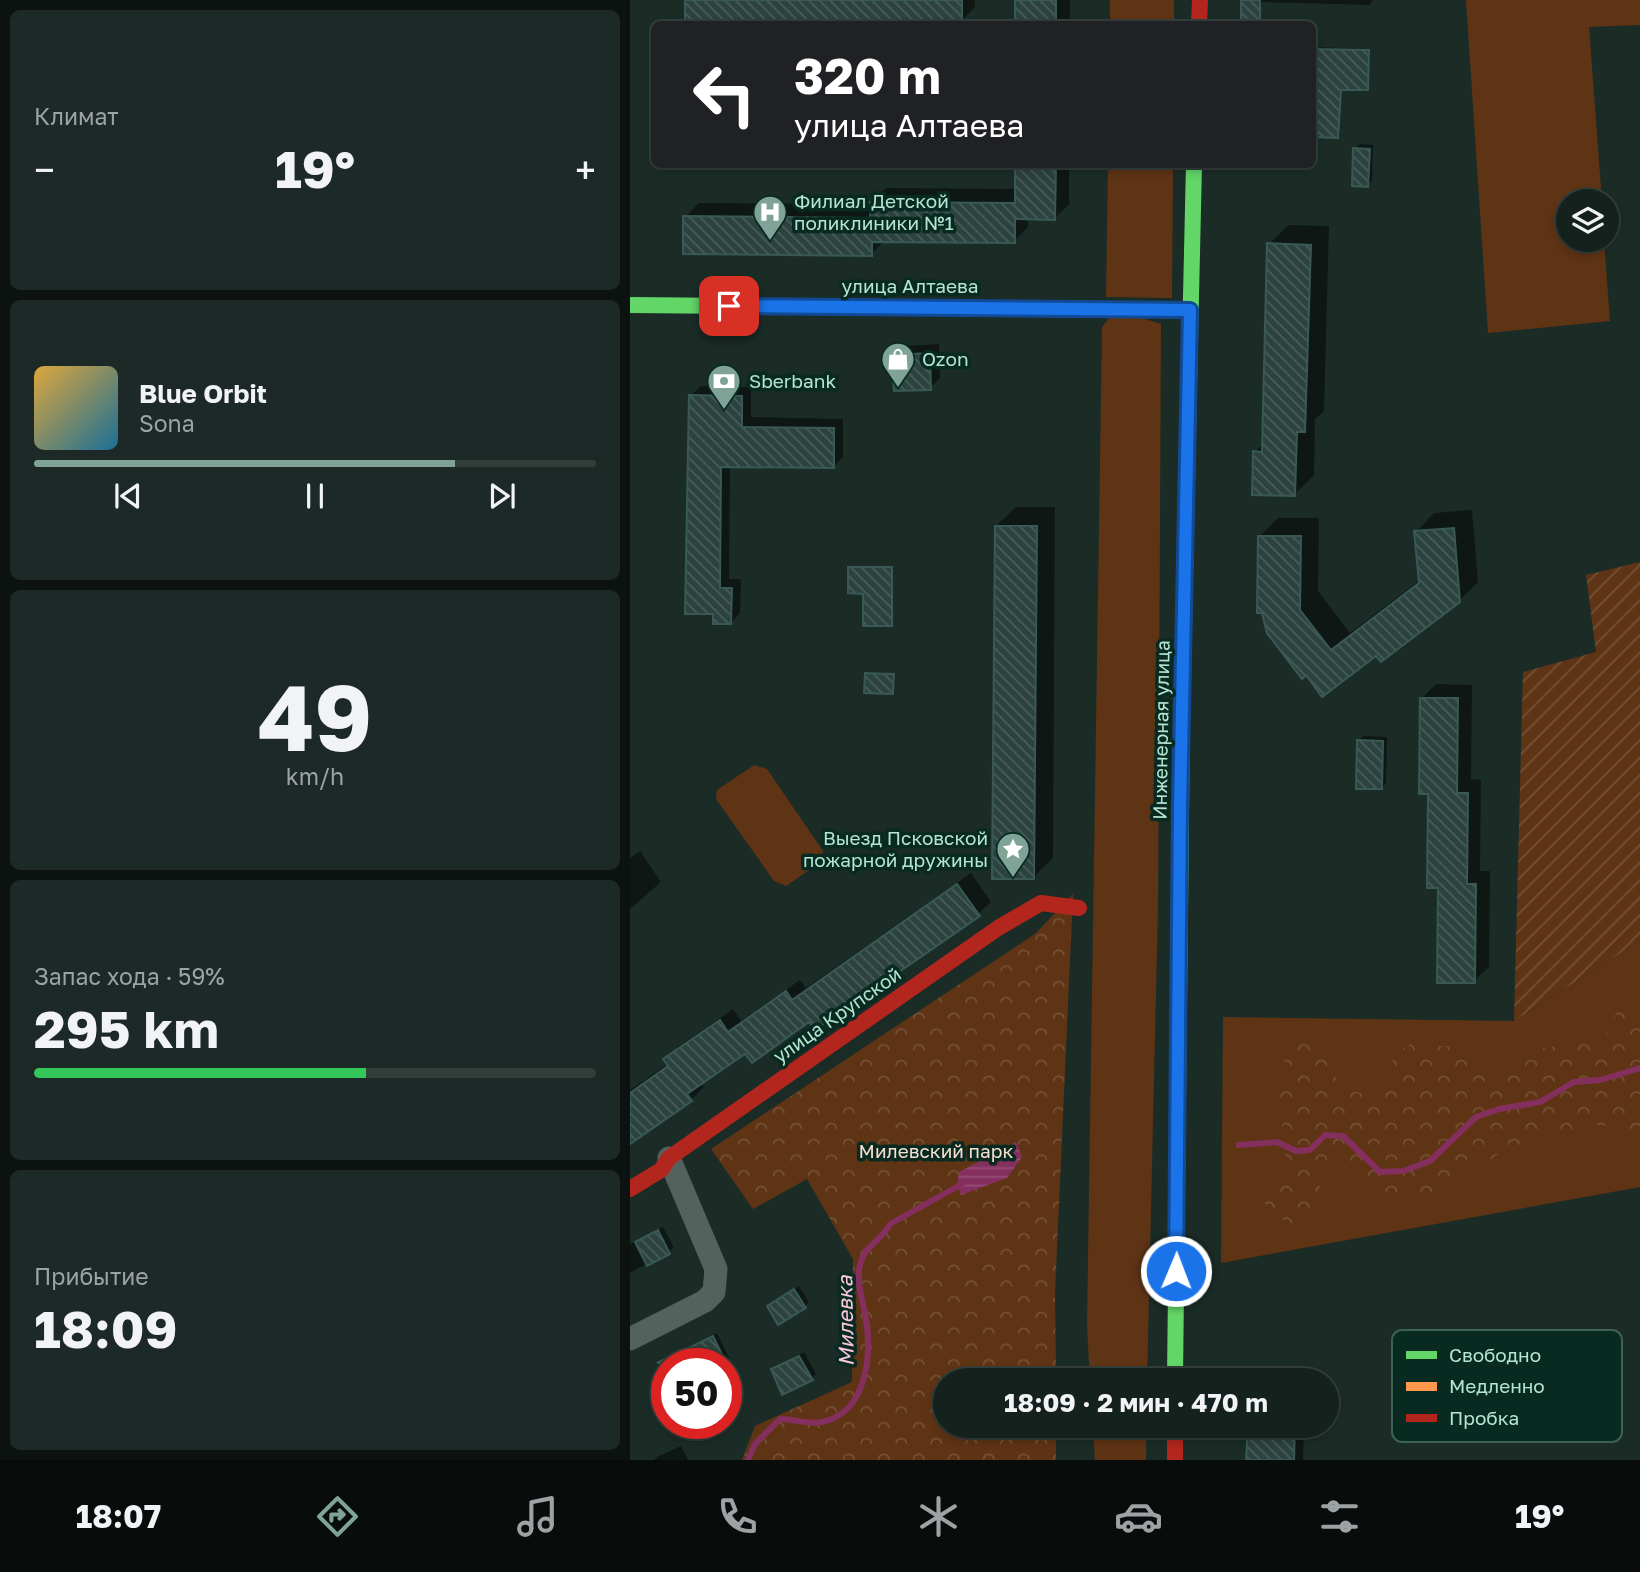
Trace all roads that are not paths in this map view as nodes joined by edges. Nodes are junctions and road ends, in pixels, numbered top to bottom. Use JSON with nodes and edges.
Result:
{"nodes":[{"id":1,"x":1200,"y":0,"type":"edge"},
{"id":2,"x":1199,"y":21,"type":"edge"},
{"id":3,"x":1194,"y":168,"type":"edge"},
{"id":4,"x":630,"y":305,"type":"edge"},
{"id":5,"x":1190,"y":310,"type":"junction"},
{"id":6,"x":1079,"y":908,"type":"dead end"},
{"id":7,"x":668,"y":1158,"type":"junction"},
{"id":8,"x":630,"y":1189,"type":"edge"},
{"id":9,"x":630,"y":1339,"type":"edge"},
{"id":10,"x":1175,"y":1368,"type":"edge"},
{"id":11,"x":1175,"y":1438,"type":"edge"},
{"id":12,"x":1175,"y":1460,"type":"edge"}],
"edges":[{"from":1,"to":2,"type":"main road"},
{"from":3,"to":5,"type":"main road","name":"Инженерная улица"},
{"from":4,"to":5,"type":"main road","name":"улица Алтаева"},
{"from":5,"to":10,"type":"main road","name":"Инженерная улица"},
{"from":6,"to":7,"type":"main road","name":"улица Крупской"},
{"from":7,"to":8,"type":"main road","name":"улица Крупской"},
{"from":7,"to":9,"type":"street"},
{"from":11,"to":12,"type":"main road"}]}
